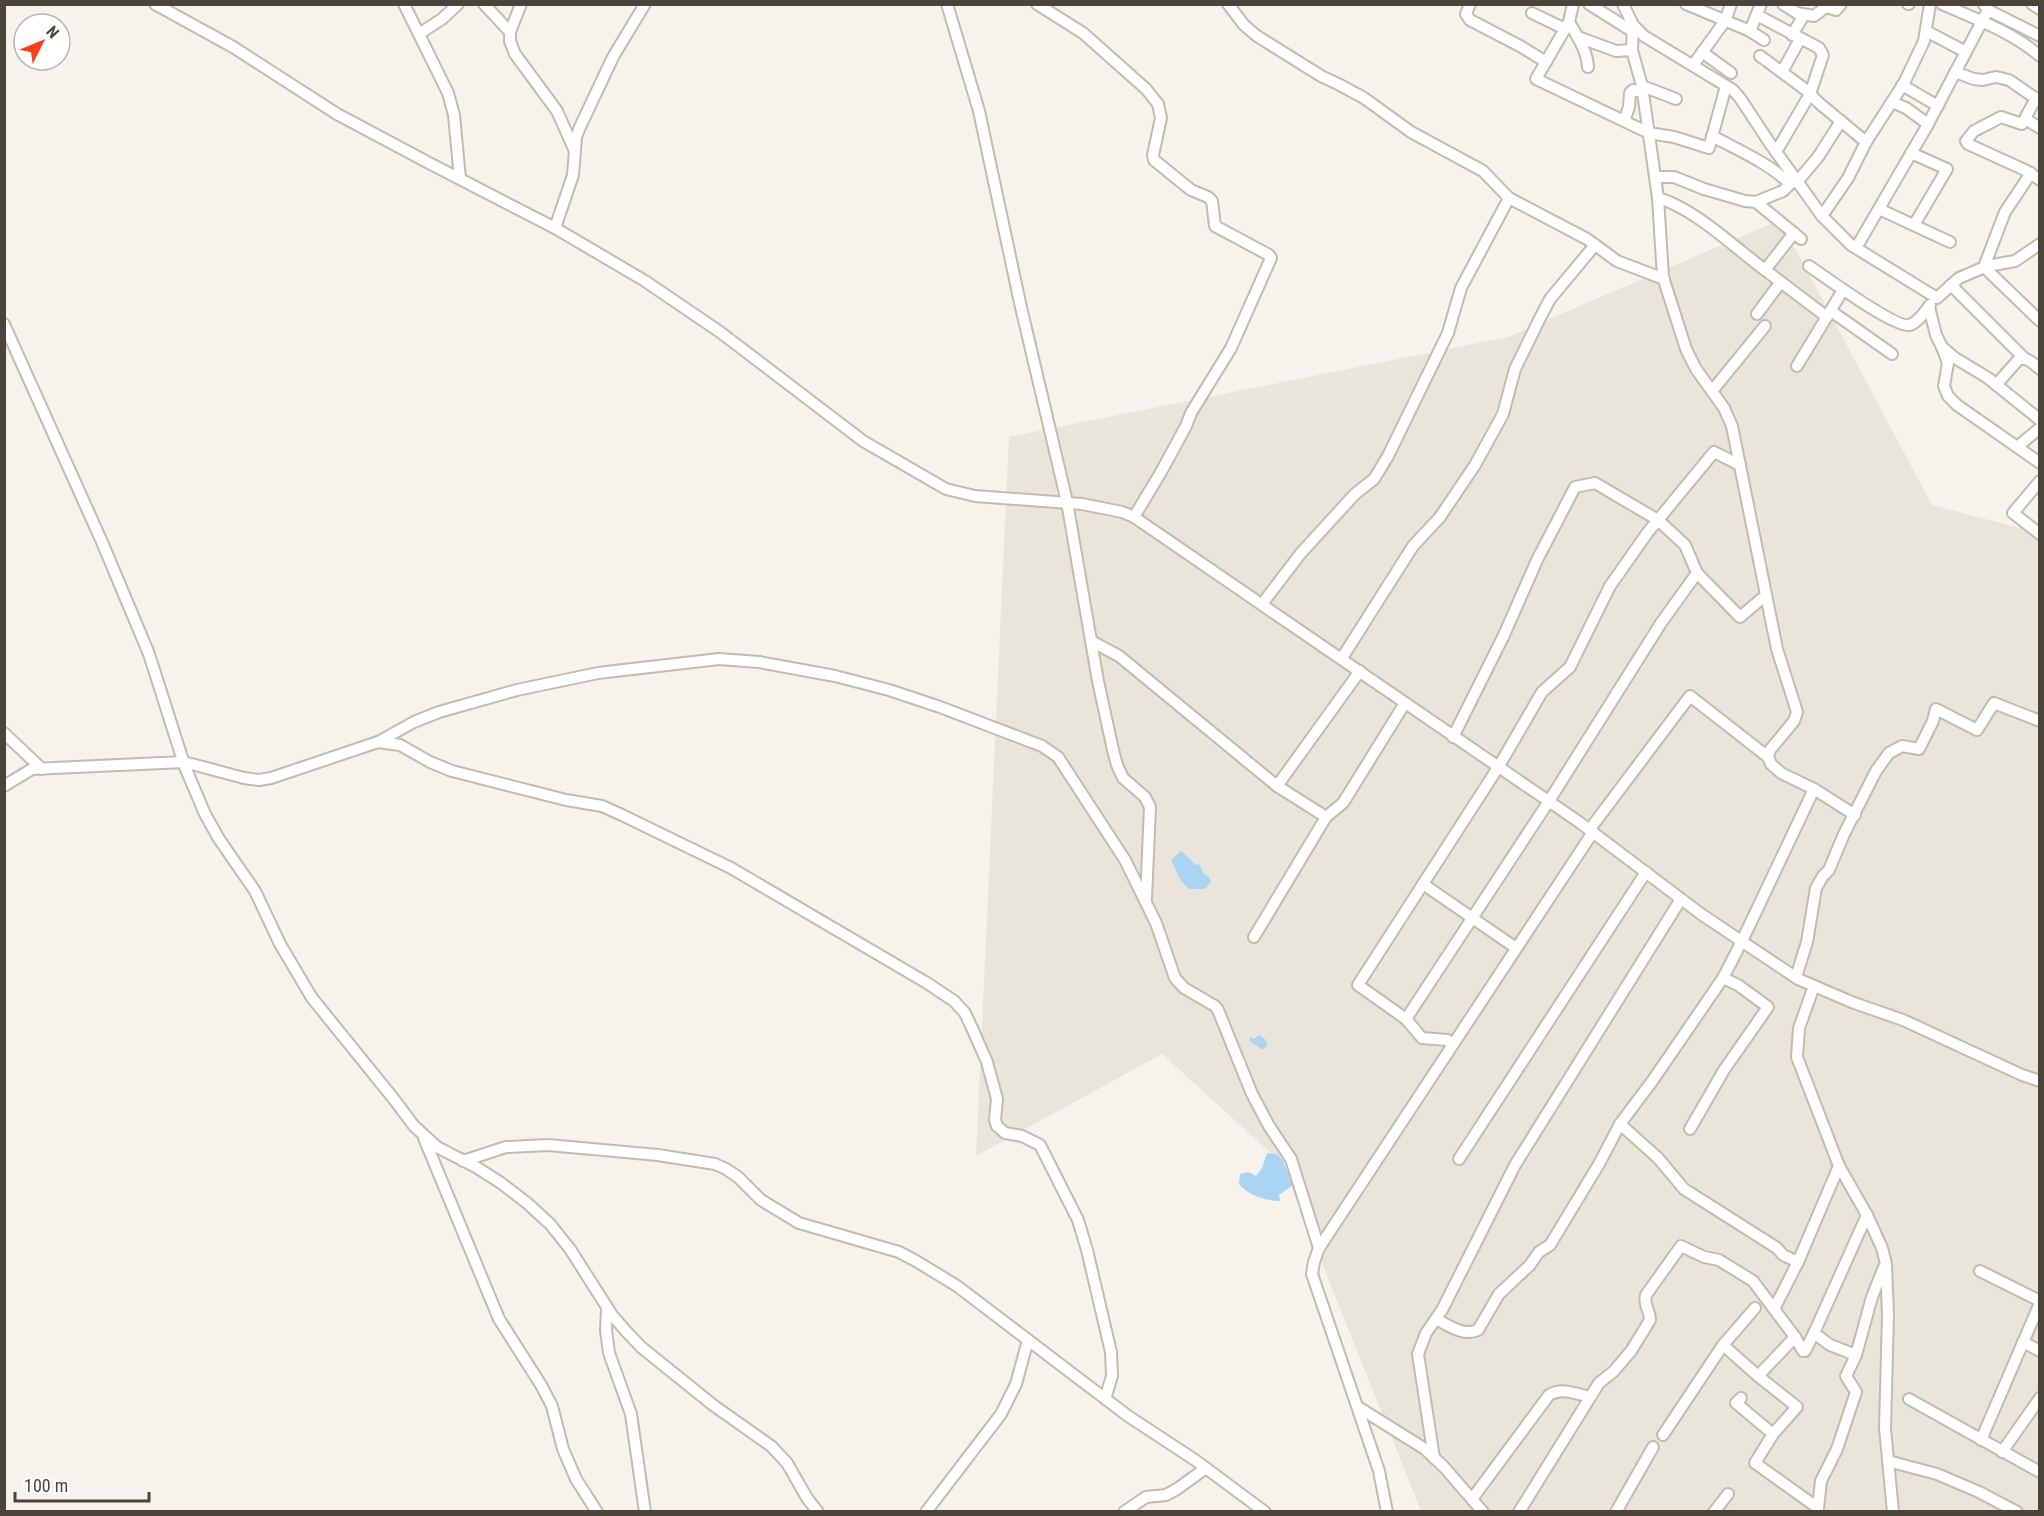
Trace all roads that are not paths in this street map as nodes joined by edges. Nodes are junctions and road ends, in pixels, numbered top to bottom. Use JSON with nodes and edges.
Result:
{"nodes":[{"id":1,"x":155,"y":4,"type":"edge"},
{"id":2,"x":405,"y":4,"type":"edge"},
{"id":3,"x":458,"y":4,"type":"edge"},
{"id":4,"x":484,"y":4,"type":"edge"},
{"id":5,"x":521,"y":4,"type":"edge"},
{"id":6,"x":645,"y":4,"type":"edge"},
{"id":7,"x":947,"y":4,"type":"edge"},
{"id":8,"x":1037,"y":4,"type":"edge"},
{"id":9,"x":1228,"y":4,"type":"edge"},
{"id":10,"x":1470,"y":4,"type":"edge"},
{"id":11,"x":1573,"y":4,"type":"edge"},
{"id":12,"x":1589,"y":4,"type":"edge"},
{"id":13,"x":1686,"y":4,"type":"edge"},
{"id":14,"x":1731,"y":4,"type":"edge"},
{"id":15,"x":1783,"y":4,"type":"edge"},
{"id":16,"x":1841,"y":4,"type":"edge"},
{"id":17,"x":1930,"y":4,"type":"edge"},
{"id":18,"x":1942,"y":4,"type":"edge"},
{"id":19,"x":2032,"y":4,"type":"edge"},
{"id":20,"x":1625,"y":6,"type":"edge"},
{"id":21,"x":1823,"y":6,"type":"edge"},
{"id":22,"x":1986,"y":7,"type":"edge"},
{"id":23,"x":2040,"y":9,"type":"edge"},
{"id":24,"x":1759,"y":10,"type":"edge"},
{"id":25,"x":1532,"y":13,"type":"dead end"},
{"id":26,"x":1804,"y":15,"type":"junction"},
{"id":27,"x":1725,"y":21,"type":"junction"},
{"id":28,"x":1981,"y":22,"type":"junction"},
{"id":29,"x":1567,"y":25,"type":"junction"},
{"id":30,"x":1632,"y":28,"type":"junction"},
{"id":31,"x":1750,"y":31,"type":"junction"},
{"id":32,"x":1926,"y":31,"type":"junction"},
{"id":33,"x":510,"y":32,"type":"junction"},
{"id":34,"x":419,"y":33,"type":"junction"},
{"id":35,"x":2038,"y":33,"type":"edge"},
{"id":36,"x":1578,"y":37,"type":"junction"},
{"id":37,"x":1796,"y":37,"type":"junction"},
{"id":38,"x":1764,"y":40,"type":"dead end"},
{"id":39,"x":2029,"y":47,"type":"junction"},
{"id":40,"x":1632,"y":50,"type":"junction"},
{"id":41,"x":1702,"y":52,"type":"junction"},
{"id":42,"x":1966,"y":52,"type":"junction"},
{"id":43,"x":1760,"y":56,"type":"dead end"},
{"id":44,"x":2040,"y":56,"type":"edge"},
{"id":45,"x":1546,"y":62,"type":"junction"},
{"id":46,"x":1693,"y":65,"type":"junction"},
{"id":47,"x":1588,"y":67,"type":"dead end"},
{"id":48,"x":1782,"y":72,"type":"junction"},
{"id":49,"x":1955,"y":72,"type":"junction"},
{"id":50,"x":1731,"y":73,"type":"dead end"},
{"id":51,"x":1726,"y":86,"type":"junction"},
{"id":52,"x":1902,"y":86,"type":"junction"},
{"id":53,"x":1642,"y":89,"type":"junction"},
{"id":54,"x":1810,"y":94,"type":"junction"},
{"id":55,"x":2038,"y":98,"type":"edge"},
{"id":56,"x":1676,"y":99,"type":"dead end"},
{"id":57,"x":1892,"y":102,"type":"junction"},
{"id":58,"x":1938,"y":106,"type":"junction"},
{"id":59,"x":2025,"y":119,"type":"junction"},
{"id":60,"x":1624,"y":121,"type":"junction"},
{"id":61,"x":1841,"y":121,"type":"junction"},
{"id":62,"x":1928,"y":124,"type":"junction"},
{"id":63,"x":2040,"y":128,"type":"edge"},
{"id":64,"x":1648,"y":133,"type":"junction"},
{"id":65,"x":1712,"y":136,"type":"junction"},
{"id":66,"x":1866,"y":142,"type":"junction"},
{"id":67,"x":1776,"y":152,"type":"junction"},
{"id":68,"x":575,"y":153,"type":"junction"},
{"id":69,"x":1911,"y":153,"type":"junction"},
{"id":70,"x":1655,"y":177,"type":"junction"},
{"id":71,"x":2035,"y":177,"type":"edge"},
{"id":72,"x":460,"y":179,"type":"junction"},
{"id":73,"x":1794,"y":182,"type":"junction"},
{"id":74,"x":1509,"y":198,"type":"junction"},
{"id":75,"x":1658,"y":198,"type":"junction"},
{"id":76,"x":1756,"y":202,"type":"junction"},
{"id":77,"x":1879,"y":209,"type":"junction"},
{"id":78,"x":1822,"y":216,"type":"junction"},
{"id":79,"x":1914,"y":225,"type":"junction"},
{"id":80,"x":555,"y":228,"type":"junction"},
{"id":81,"x":1950,"y":242,"type":"dead end"},
{"id":82,"x":1595,"y":245,"type":"junction"},
{"id":83,"x":2039,"y":245,"type":"edge"},
{"id":84,"x":1856,"y":249,"type":"junction"},
{"id":85,"x":1809,"y":266,"type":"dead end"},
{"id":86,"x":1984,"y":267,"type":"junction"},
{"id":87,"x":1764,"y":270,"type":"junction"},
{"id":88,"x":1664,"y":279,"type":"junction"},
{"id":89,"x":1780,"y":283,"type":"junction"},
{"id":90,"x":1951,"y":285,"type":"junction"},
{"id":91,"x":1843,"y":290,"type":"junction"},
{"id":92,"x":1937,"y":298,"type":"junction"},
{"id":93,"x":1929,"y":307,"type":"junction"},
{"id":94,"x":1757,"y":314,"type":"dead end"},
{"id":95,"x":1829,"y":314,"type":"junction"},
{"id":96,"x":2040,"y":321,"type":"edge"},
{"id":97,"x":4,"y":324,"type":"edge"},
{"id":98,"x":1765,"y":326,"type":"dead end"},
{"id":99,"x":1942,"y":347,"type":"junction"},
{"id":100,"x":1892,"y":354,"type":"dead end"},
{"id":101,"x":2024,"y":358,"type":"junction"},
{"id":102,"x":1797,"y":366,"type":"dead end"},
{"id":103,"x":2040,"y":369,"type":"edge"},
{"id":104,"x":1996,"y":384,"type":"junction"},
{"id":105,"x":1712,"y":391,"type":"junction"},
{"id":106,"x":2040,"y":420,"type":"edge"},
{"id":107,"x":2040,"y":428,"type":"edge"},
{"id":108,"x":2017,"y":447,"type":"junction"},
{"id":109,"x":2040,"y":463,"type":"edge"},
{"id":110,"x":1740,"y":465,"type":"junction"},
{"id":111,"x":2040,"y":481,"type":"edge"},
{"id":112,"x":1067,"y":502,"type":"junction"},
{"id":113,"x":1134,"y":517,"type":"junction"},
{"id":114,"x":1658,"y":520,"type":"junction"},
{"id":115,"x":2040,"y":534,"type":"edge"},
{"id":116,"x":1697,"y":573,"type":"junction"},
{"id":117,"x":1766,"y":595,"type":"junction"},
{"id":118,"x":1262,"y":604,"type":"junction"},
{"id":119,"x":1091,"y":641,"type":"junction"},
{"id":120,"x":1342,"y":658,"type":"junction"},
{"id":121,"x":1360,"y":670,"type":"junction"},
{"id":122,"x":1405,"y":703,"type":"junction"},
{"id":123,"x":2040,"y":721,"type":"edge"},
{"id":124,"x":4,"y":734,"type":"edge"},
{"id":125,"x":1453,"y":737,"type":"junction"},
{"id":126,"x":378,"y":742,"type":"junction"},
{"id":127,"x":1768,"y":757,"type":"junction"},
{"id":128,"x":184,"y":762,"type":"junction"},
{"id":129,"x":1499,"y":766,"type":"junction"},
{"id":130,"x":42,"y":769,"type":"junction"},
{"id":131,"x":4,"y":786,"type":"edge"},
{"id":132,"x":1277,"y":786,"type":"junction"},
{"id":133,"x":1814,"y":789,"type":"junction"},
{"id":134,"x":1549,"y":801,"type":"junction"},
{"id":135,"x":1855,"y":814,"type":"junction"},
{"id":136,"x":1326,"y":817,"type":"junction"},
{"id":137,"x":1591,"y":830,"type":"junction"},
{"id":138,"x":1646,"y":872,"type":"junction"},
{"id":139,"x":1423,"y":884,"type":"junction"},
{"id":140,"x":1682,"y":899,"type":"junction"},
{"id":141,"x":1146,"y":902,"type":"junction"},
{"id":142,"x":1472,"y":918,"type":"junction"},
{"id":143,"x":1254,"y":937,"type":"dead end"},
{"id":144,"x":1743,"y":941,"type":"junction"},
{"id":145,"x":1516,"y":948,"type":"junction"},
{"id":146,"x":1796,"y":977,"type":"junction"},
{"id":147,"x":1723,"y":978,"type":"junction"},
{"id":148,"x":1814,"y":986,"type":"junction"},
{"id":149,"x":1406,"y":1019,"type":"junction"},
{"id":150,"x":1454,"y":1044,"type":"junction"},
{"id":151,"x":2040,"y":1081,"type":"edge"},
{"id":152,"x":1620,"y":1124,"type":"junction"},
{"id":153,"x":1690,"y":1129,"type":"dead end"},
{"id":154,"x":423,"y":1135,"type":"junction"},
{"id":155,"x":1460,"y":1159,"type":"dead end"},
{"id":156,"x":463,"y":1161,"type":"junction"},
{"id":157,"x":1839,"y":1166,"type":"junction"},
{"id":158,"x":1867,"y":1215,"type":"junction"},
{"id":159,"x":1319,"y":1248,"type":"junction"},
{"id":160,"x":1798,"y":1262,"type":"junction"},
{"id":161,"x":1886,"y":1264,"type":"junction"},
{"id":162,"x":1980,"y":1271,"type":"dead end"},
{"id":163,"x":2040,"y":1302,"type":"edge"},
{"id":164,"x":607,"y":1308,"type":"junction"},
{"id":165,"x":1755,"y":1308,"type":"dead end"},
{"id":166,"x":1774,"y":1309,"type":"junction"},
{"id":167,"x":1436,"y":1319,"type":"junction"},
{"id":168,"x":1814,"y":1333,"type":"junction"},
{"id":169,"x":1795,"y":1337,"type":"junction"},
{"id":170,"x":1028,"y":1340,"type":"junction"},
{"id":171,"x":2023,"y":1342,"type":"junction"},
{"id":172,"x":1723,"y":1345,"type":"junction"},
{"id":173,"x":2040,"y":1351,"type":"edge"},
{"id":174,"x":1856,"y":1355,"type":"junction"},
{"id":175,"x":1758,"y":1376,"type":"junction"},
{"id":176,"x":1590,"y":1397,"type":"junction"},
{"id":177,"x":1741,"y":1398,"type":"dead end"},
{"id":178,"x":2040,"y":1398,"type":"edge"},
{"id":179,"x":1106,"y":1399,"type":"junction"},
{"id":180,"x":1909,"y":1400,"type":"dead end"},
{"id":181,"x":1358,"y":1407,"type":"junction"},
{"id":182,"x":1773,"y":1434,"type":"junction"},
{"id":183,"x":1663,"y":1435,"type":"dead end"},
{"id":184,"x":1981,"y":1440,"type":"junction"},
{"id":185,"x":1653,"y":1447,"type":"dead end"},
{"id":186,"x":2002,"y":1452,"type":"junction"},
{"id":187,"x":1434,"y":1458,"type":"junction"},
{"id":188,"x":1888,"y":1461,"type":"junction"},
{"id":189,"x":1206,"y":1468,"type":"junction"},
{"id":190,"x":2040,"y":1472,"type":"edge"},
{"id":191,"x":1728,"y":1494,"type":"dead end"},
{"id":192,"x":1472,"y":1499,"type":"junction"},
{"id":193,"x":1821,"y":1510,"type":"edge"},
{"id":194,"x":1896,"y":1510,"type":"edge"},
{"id":195,"x":597,"y":1512,"type":"edge"},
{"id":196,"x":645,"y":1512,"type":"edge"},
{"id":197,"x":818,"y":1512,"type":"edge"},
{"id":198,"x":926,"y":1512,"type":"edge"},
{"id":199,"x":1124,"y":1512,"type":"edge"},
{"id":200,"x":1265,"y":1512,"type":"edge"},
{"id":201,"x":1387,"y":1512,"type":"edge"},
{"id":202,"x":1483,"y":1512,"type":"edge"},
{"id":203,"x":1519,"y":1512,"type":"edge"},
{"id":204,"x":1616,"y":1512,"type":"edge"},
{"id":205,"x":1714,"y":1512,"type":"edge"},
{"id":206,"x":2017,"y":1512,"type":"edge"}],
"edges":[{"from":1,"to":72,"type":"street"},
{"from":2,"to":34,"type":"street"},
{"from":3,"to":34,"type":"street"},
{"from":4,"to":33,"type":"street"},
{"from":5,"to":33,"type":"street"},
{"from":6,"to":68,"type":"street"},
{"from":7,"to":112,"type":"street"},
{"from":8,"to":113,"type":"street"},
{"from":9,"to":74,"type":"street"},
{"from":10,"to":45,"type":"street"},
{"from":11,"to":29,"type":"street"},
{"from":12,"to":30,"type":"street"},
{"from":13,"to":27,"type":"street"},
{"from":14,"to":27,"type":"street"},
{"from":15,"to":26,"type":"street"},
{"from":16,"to":21,"type":"street"},
{"from":17,"to":32,"type":"street"},
{"from":18,"to":28,"type":"street"},
{"from":19,"to":23,"type":"street"},
{"from":20,"to":30,"type":"street"},
{"from":21,"to":26,"type":"street"},
{"from":22,"to":28,"type":"street"},
{"from":22,"to":35,"type":"street"},
{"from":24,"to":31,"type":"street"},
{"from":24,"to":37,"type":"street"},
{"from":25,"to":29,"type":"street"},
{"from":26,"to":37,"type":"street"},
{"from":27,"to":31,"type":"street"},
{"from":27,"to":41,"type":"street"},
{"from":28,"to":39,"type":"street"},
{"from":28,"to":42,"type":"street"},
{"from":29,"to":36,"type":"street"},
{"from":29,"to":45,"type":"street"},
{"from":30,"to":40,"type":"street"},
{"from":30,"to":46,"type":"street"},
{"from":31,"to":38,"type":"street"},
{"from":32,"to":42,"type":"street"},
{"from":32,"to":52,"type":"street"},
{"from":33,"to":68,"type":"street"},
{"from":34,"to":72,"type":"street"},
{"from":35,"to":39,"type":"street"},
{"from":36,"to":40,"type":"street"},
{"from":36,"to":47,"type":"street"},
{"from":37,"to":48,"type":"street"},
{"from":37,"to":54,"type":"street"},
{"from":39,"to":44,"type":"street"},
{"from":40,"to":53,"type":"street"},
{"from":41,"to":46,"type":"street"},
{"from":41,"to":50,"type":"street"},
{"from":42,"to":49,"type":"street"},
{"from":43,"to":48,"type":"street"},
{"from":45,"to":60,"type":"street"},
{"from":46,"to":51,"type":"street"},
{"from":48,"to":54,"type":"street"},
{"from":49,"to":55,"type":"street"},
{"from":49,"to":58,"type":"street"},
{"from":51,"to":65,"type":"street"},
{"from":51,"to":67,"type":"street"},
{"from":52,"to":57,"type":"street"},
{"from":52,"to":58,"type":"street"},
{"from":53,"to":56,"type":"street"},
{"from":53,"to":60,"type":"street"},
{"from":53,"to":64,"type":"street"},
{"from":54,"to":61,"type":"street"},
{"from":54,"to":67,"type":"street"},
{"from":55,"to":59,"type":"street"},
{"from":57,"to":62,"type":"street"},
{"from":57,"to":66,"type":"street"},
{"from":58,"to":62,"type":"street"},
{"from":59,"to":63,"type":"street"},
{"from":59,"to":71,"type":"street"},
{"from":60,"to":64,"type":"street"},
{"from":61,"to":66,"type":"street"},
{"from":61,"to":73,"type":"street"},
{"from":62,"to":69,"type":"street"},
{"from":64,"to":65,"type":"street"},
{"from":64,"to":70,"type":"street"},
{"from":65,"to":73,"type":"street"},
{"from":66,"to":78,"type":"street"},
{"from":67,"to":73,"type":"street"},
{"from":68,"to":80,"type":"street"},
{"from":69,"to":77,"type":"street"},
{"from":69,"to":79,"type":"street"},
{"from":70,"to":75,"type":"street"},
{"from":70,"to":76,"type":"street"},
{"from":71,"to":86,"type":"street"},
{"from":72,"to":80,"type":"street"},
{"from":73,"to":76,"type":"street"},
{"from":73,"to":78,"type":"street"},
{"from":74,"to":82,"type":"street"},
{"from":74,"to":118,"type":"street"},
{"from":75,"to":87,"type":"street"},
{"from":75,"to":88,"type":"street"},
{"from":76,"to":87,"type":"street"},
{"from":77,"to":79,"type":"street"},
{"from":77,"to":84,"type":"street"},
{"from":78,"to":84,"type":"street"},
{"from":79,"to":81,"type":"street"},
{"from":80,"to":112,"type":"street"},
{"from":82,"to":88,"type":"street"},
{"from":82,"to":120,"type":"street"},
{"from":83,"to":86,"type":"street"},
{"from":84,"to":92,"type":"street"},
{"from":85,"to":91,"type":"street"},
{"from":86,"to":90,"type":"street"},
{"from":86,"to":96,"type":"street"},
{"from":87,"to":89,"type":"street"},
{"from":88,"to":105,"type":"street"},
{"from":89,"to":94,"type":"street"},
{"from":89,"to":95,"type":"street"},
{"from":90,"to":92,"type":"street"},
{"from":90,"to":101,"type":"street"},
{"from":91,"to":93,"type":"street"},
{"from":91,"to":95,"type":"street"},
{"from":92,"to":93,"type":"street"},
{"from":93,"to":99,"type":"street"},
{"from":95,"to":100,"type":"street"},
{"from":95,"to":102,"type":"street"},
{"from":97,"to":128,"type":"street"},
{"from":98,"to":105,"type":"street"},
{"from":99,"to":104,"type":"street"},
{"from":99,"to":108,"type":"street"},
{"from":101,"to":103,"type":"street"},
{"from":101,"to":104,"type":"street"},
{"from":104,"to":106,"type":"street"},
{"from":105,"to":110,"type":"street"},
{"from":107,"to":108,"type":"street"},
{"from":108,"to":109,"type":"street"},
{"from":110,"to":114,"type":"street"},
{"from":110,"to":117,"type":"street"},
{"from":111,"to":115,"type":"street"},
{"from":112,"to":113,"type":"street"},
{"from":112,"to":119,"type":"street"},
{"from":113,"to":118,"type":"street"},
{"from":114,"to":116,"type":"street"},
{"from":114,"to":125,"type":"street"},
{"from":114,"to":129,"type":"street"},
{"from":116,"to":117,"type":"street"},
{"from":116,"to":134,"type":"street"},
{"from":117,"to":127,"type":"street"},
{"from":118,"to":120,"type":"street"},
{"from":119,"to":132,"type":"street"},
{"from":119,"to":141,"type":"street"},
{"from":120,"to":121,"type":"street"},
{"from":121,"to":122,"type":"street"},
{"from":121,"to":132,"type":"street"},
{"from":122,"to":125,"type":"street"},
{"from":122,"to":136,"type":"street"},
{"from":123,"to":135,"type":"street"},
{"from":124,"to":130,"type":"street"},
{"from":125,"to":129,"type":"street"},
{"from":126,"to":128,"type":"street"},
{"from":126,"to":141,"type":"street"},
{"from":126,"to":179,"type":"street"},
{"from":127,"to":133,"type":"street"},
{"from":127,"to":137,"type":"street"},
{"from":128,"to":130,"type":"street"},
{"from":128,"to":154,"type":"street"},
{"from":129,"to":134,"type":"street"},
{"from":129,"to":139,"type":"street"},
{"from":130,"to":131,"type":"street"},
{"from":132,"to":136,"type":"street"},
{"from":133,"to":135,"type":"street"},
{"from":133,"to":144,"type":"street"},
{"from":134,"to":137,"type":"street"},
{"from":134,"to":142,"type":"street"},
{"from":135,"to":146,"type":"street"},
{"from":136,"to":143,"type":"street"},
{"from":137,"to":138,"type":"street"},
{"from":137,"to":145,"type":"street"},
{"from":138,"to":140,"type":"street"},
{"from":138,"to":155,"type":"street"},
{"from":139,"to":142,"type":"street"},
{"from":139,"to":149,"type":"street"},
{"from":140,"to":144,"type":"street"},
{"from":140,"to":167,"type":"street"},
{"from":141,"to":159,"type":"street"},
{"from":142,"to":145,"type":"street"},
{"from":142,"to":149,"type":"street"},
{"from":144,"to":146,"type":"street"},
{"from":144,"to":147,"type":"street"},
{"from":145,"to":150,"type":"street"},
{"from":146,"to":148,"type":"street"},
{"from":147,"to":152,"type":"street"},
{"from":147,"to":153,"type":"street"},
{"from":148,"to":151,"type":"street"},
{"from":148,"to":157,"type":"street"},
{"from":149,"to":150,"type":"street"},
{"from":150,"to":159,"type":"street"},
{"from":152,"to":160,"type":"street"},
{"from":152,"to":167,"type":"street"},
{"from":154,"to":156,"type":"street"},
{"from":154,"to":195,"type":"street"},
{"from":156,"to":164,"type":"street"},
{"from":156,"to":170,"type":"street"},
{"from":157,"to":158,"type":"street"},
{"from":157,"to":160,"type":"street"},
{"from":158,"to":161,"type":"street"},
{"from":158,"to":168,"type":"street"},
{"from":159,"to":181,"type":"street"},
{"from":160,"to":166,"type":"street"},
{"from":161,"to":174,"type":"street"},
{"from":161,"to":188,"type":"street"},
{"from":162,"to":163,"type":"street"},
{"from":163,"to":171,"type":"street"},
{"from":164,"to":196,"type":"street"},
{"from":164,"to":197,"type":"street"},
{"from":165,"to":172,"type":"street"},
{"from":166,"to":169,"type":"street"},
{"from":166,"to":176,"type":"street"},
{"from":167,"to":187,"type":"street"},
{"from":168,"to":169,"type":"street"},
{"from":168,"to":174,"type":"street"},
{"from":169,"to":175,"type":"street"},
{"from":170,"to":179,"type":"street"},
{"from":170,"to":198,"type":"street"},
{"from":171,"to":173,"type":"street"},
{"from":171,"to":184,"type":"street"},
{"from":172,"to":175,"type":"street"},
{"from":172,"to":183,"type":"street"},
{"from":174,"to":193,"type":"street"},
{"from":175,"to":182,"type":"street"},
{"from":176,"to":192,"type":"street"},
{"from":176,"to":203,"type":"street"},
{"from":177,"to":182,"type":"street"},
{"from":178,"to":186,"type":"street"},
{"from":179,"to":189,"type":"street"},
{"from":180,"to":184,"type":"street"},
{"from":181,"to":187,"type":"street"},
{"from":181,"to":201,"type":"street"},
{"from":182,"to":193,"type":"street"},
{"from":184,"to":186,"type":"street"},
{"from":185,"to":204,"type":"street"},
{"from":186,"to":190,"type":"street"},
{"from":187,"to":192,"type":"street"},
{"from":188,"to":194,"type":"street"},
{"from":188,"to":206,"type":"street"},
{"from":189,"to":199,"type":"street"},
{"from":189,"to":200,"type":"street"},
{"from":191,"to":205,"type":"street"},
{"from":192,"to":202,"type":"street"}]}
